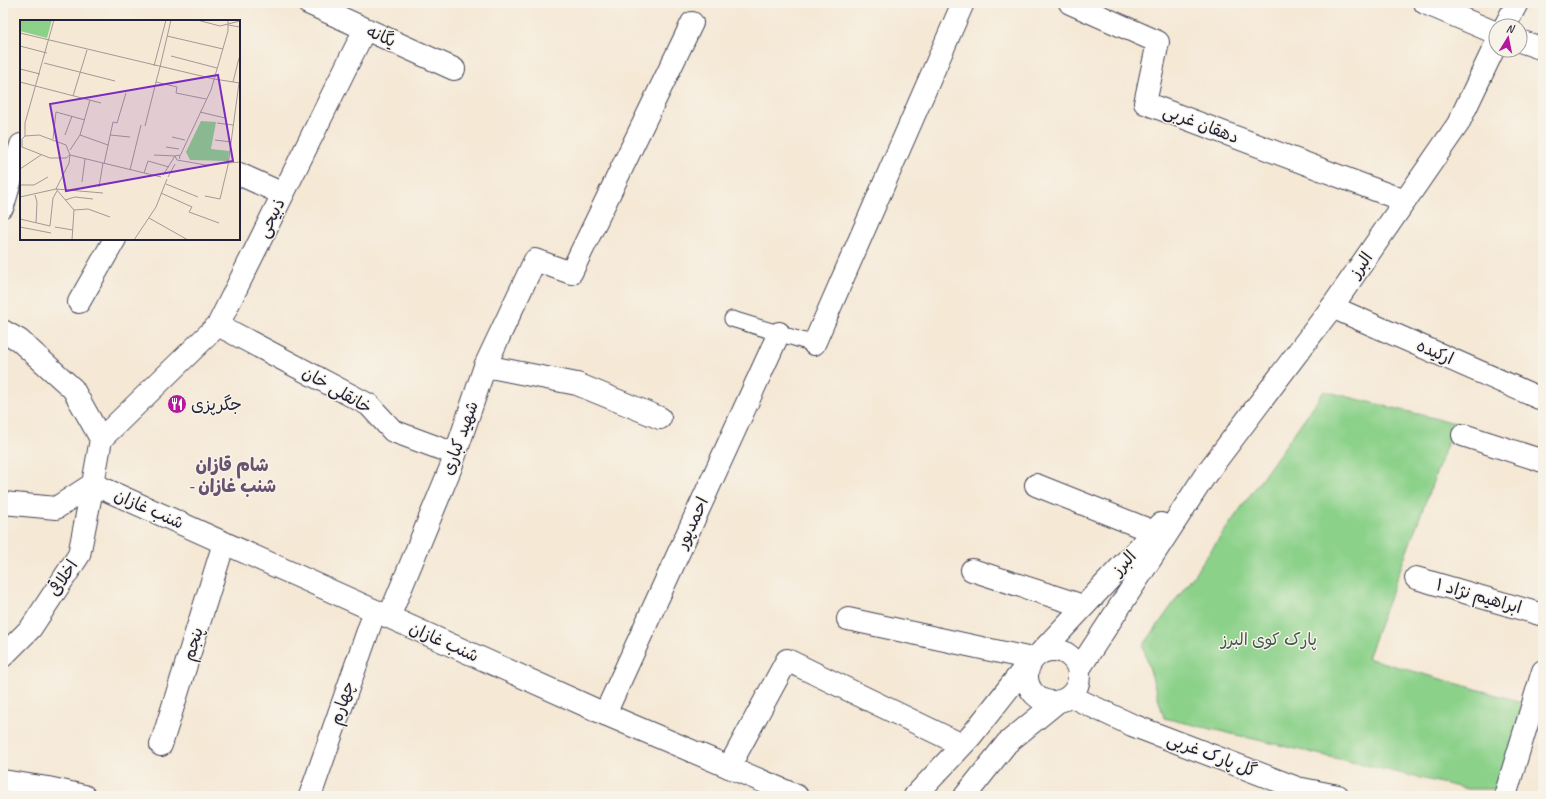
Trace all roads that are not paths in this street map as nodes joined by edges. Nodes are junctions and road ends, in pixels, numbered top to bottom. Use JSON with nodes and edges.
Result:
{"nodes":[{"id":1,"x":308,"y":3,"type":"edge"},
{"id":2,"x":963,"y":3,"type":"edge"},
{"id":3,"x":1070,"y":3,"type":"edge"},
{"id":4,"x":1425,"y":3,"type":"edge"},
{"id":5,"x":1517,"y":3,"type":"edge"},
{"id":6,"x":1509,"y":18,"type":"edge"},
{"id":7,"x":692,"y":23,"type":"dead end"},
{"id":8,"x":364,"y":29,"type":"junction"},
{"id":9,"x":1488,"y":30,"type":"edge"},
{"id":10,"x":1528,"y":44,"type":"edge"},
{"id":11,"x":1543,"y":49,"type":"edge"},
{"id":12,"x":1489,"y":58,"type":"edge"},
{"id":13,"x":454,"y":69,"type":"dead end"},
{"id":14,"x":20,"y":148,"type":"edge"},
{"id":15,"x":240,"y":174,"type":"edge"},
{"id":16,"x":283,"y":194,"type":"junction"},
{"id":17,"x":1405,"y":201,"type":"junction"},
{"id":18,"x":3,"y":206,"type":"edge"},
{"id":19,"x":115,"y":240,"type":"edge"},
{"id":20,"x":79,"y":302,"type":"dead end"},
{"id":21,"x":1332,"y":307,"type":"junction"},
{"id":22,"x":732,"y":319,"type":"dead end"},
{"id":23,"x":218,"y":325,"type":"junction"},
{"id":24,"x":3,"y":331,"type":"edge"},
{"id":25,"x":779,"y":333,"type":"junction"},
{"id":26,"x":814,"y":344,"type":"joint"},
{"id":27,"x":485,"y":366,"type":"junction"},
{"id":28,"x":1539,"y":398,"type":"dead end"},
{"id":29,"x":660,"y":418,"type":"dead end"},
{"id":30,"x":1462,"y":436,"type":"dead end"},
{"id":31,"x":101,"y":439,"type":"junction"},
{"id":32,"x":455,"y":454,"type":"junction"},
{"id":33,"x":1543,"y":461,"type":"edge"},
{"id":34,"x":1206,"y":474,"type":"junction"},
{"id":35,"x":93,"y":484,"type":"junction"},
{"id":36,"x":1036,"y":485,"type":"dead end"},
{"id":37,"x":3,"y":503,"type":"edge"},
{"id":38,"x":1154,"y":532,"type":"junction"},
{"id":39,"x":224,"y":543,"type":"junction"},
{"id":40,"x":972,"y":570,"type":"dead end"},
{"id":41,"x":1416,"y":578,"type":"dead end"},
{"id":42,"x":1084,"y":606,"type":"junction"},
{"id":43,"x":382,"y":614,"type":"junction"},
{"id":44,"x":1543,"y":615,"type":"edge"},
{"id":45,"x":848,"y":619,"type":"dead end"},
{"id":46,"x":3,"y":656,"type":"edge"},
{"id":47,"x":1035,"y":657,"type":"junction"},
{"id":48,"x":1543,"y":671,"type":"edge"},
{"id":49,"x":1071,"y":688,"type":"junction"},
{"id":50,"x":605,"y":714,"type":"junction"},
{"id":51,"x":161,"y":744,"type":"dead end"},
{"id":52,"x":962,"y":745,"type":"junction"},
{"id":53,"x":729,"y":767,"type":"junction"},
{"id":54,"x":3,"y":781,"type":"edge"},
{"id":55,"x":84,"y":796,"type":"edge"},
{"id":56,"x":310,"y":796,"type":"edge"},
{"id":57,"x":797,"y":796,"type":"edge"},
{"id":58,"x":915,"y":796,"type":"edge"},
{"id":59,"x":965,"y":796,"type":"edge"},
{"id":60,"x":1338,"y":796,"type":"edge"},
{"id":61,"x":1504,"y":796,"type":"edge"}],
"edges":[{"from":1,"to":8,"type":"street","name":"یگانه"},
{"from":2,"to":26,"type":"street"},
{"from":3,"to":17,"type":"street","name":"دهقان غربی"},
{"from":4,"to":9,"type":"street"},
{"from":5,"to":6,"type":"street"},
{"from":7,"to":27,"type":"street","name":"شهید کباری"},
{"from":8,"to":13,"type":"street","name":"یگانه"},
{"from":8,"to":16,"type":"street","name":"ذبیحی"},
{"from":10,"to":11,"type":"street"},
{"from":12,"to":17,"type":"street","name":"البرز"},
{"from":14,"to":18,"type":"street"},
{"from":15,"to":16,"type":"street"},
{"from":16,"to":23,"type":"street","name":"ذبیحی"},
{"from":17,"to":21,"type":"street","name":"البرز"},
{"from":19,"to":20,"type":"street"},
{"from":21,"to":28,"type":"street","name":"ارکیده"},
{"from":21,"to":34,"type":"street","name":"البرز"},
{"from":22,"to":25,"type":"lane"},
{"from":23,"to":31,"type":"street","name":"ذبیحی"},
{"from":23,"to":32,"type":"street","name":"خانقلی خان"},
{"from":24,"to":31,"type":"street"},
{"from":25,"to":26,"type":"lane"},
{"from":25,"to":50,"type":"street","name":"احمدپور"},
{"from":27,"to":29,"type":"street"},
{"from":27,"to":32,"type":"street","name":"شهید کباری"},
{"from":30,"to":33,"type":"street"},
{"from":31,"to":35,"type":"street","name":"اخلاقی"},
{"from":32,"to":43,"type":"street","name":"شهید کباری"},
{"from":34,"to":38,"type":"street","name":"البرز"},
{"from":34,"to":49,"type":"street","name":"البرز"},
{"from":35,"to":37,"type":"street"},
{"from":35,"to":39,"type":"street","name":"شنب غازان"},
{"from":35,"to":46,"type":"street","name":"اخلاقی"},
{"from":36,"to":38,"type":"street"},
{"from":38,"to":42,"type":"street","name":"البرز"},
{"from":39,"to":43,"type":"street","name":"شنب غازان"},
{"from":39,"to":51,"type":"street","name":"پنجم"},
{"from":40,"to":42,"type":"street"},
{"from":41,"to":44,"type":"street","name":"ابراهیم نژاد ۱"},
{"from":42,"to":47,"type":"street","name":"البرز"},
{"from":43,"to":50,"type":"street","name":"شنب غازان"},
{"from":43,"to":56,"type":"street","name":"چهارم"},
{"from":45,"to":47,"type":"street"},
{"from":47,"to":49,"type":"street"},
{"from":47,"to":49,"type":"street"},
{"from":47,"to":52,"type":"street","name":"البرز"},
{"from":48,"to":61,"type":"street"},
{"from":49,"to":59,"type":"street","name":"البرز"},
{"from":49,"to":60,"type":"street","name":"گل پارک غربی"},
{"from":50,"to":53,"type":"street","name":"شنب غازان"},
{"from":52,"to":53,"type":"street"},
{"from":52,"to":58,"type":"street","name":"البرز"},
{"from":53,"to":57,"type":"street","name":"شنب غازان"},
{"from":54,"to":55,"type":"street"}]}
